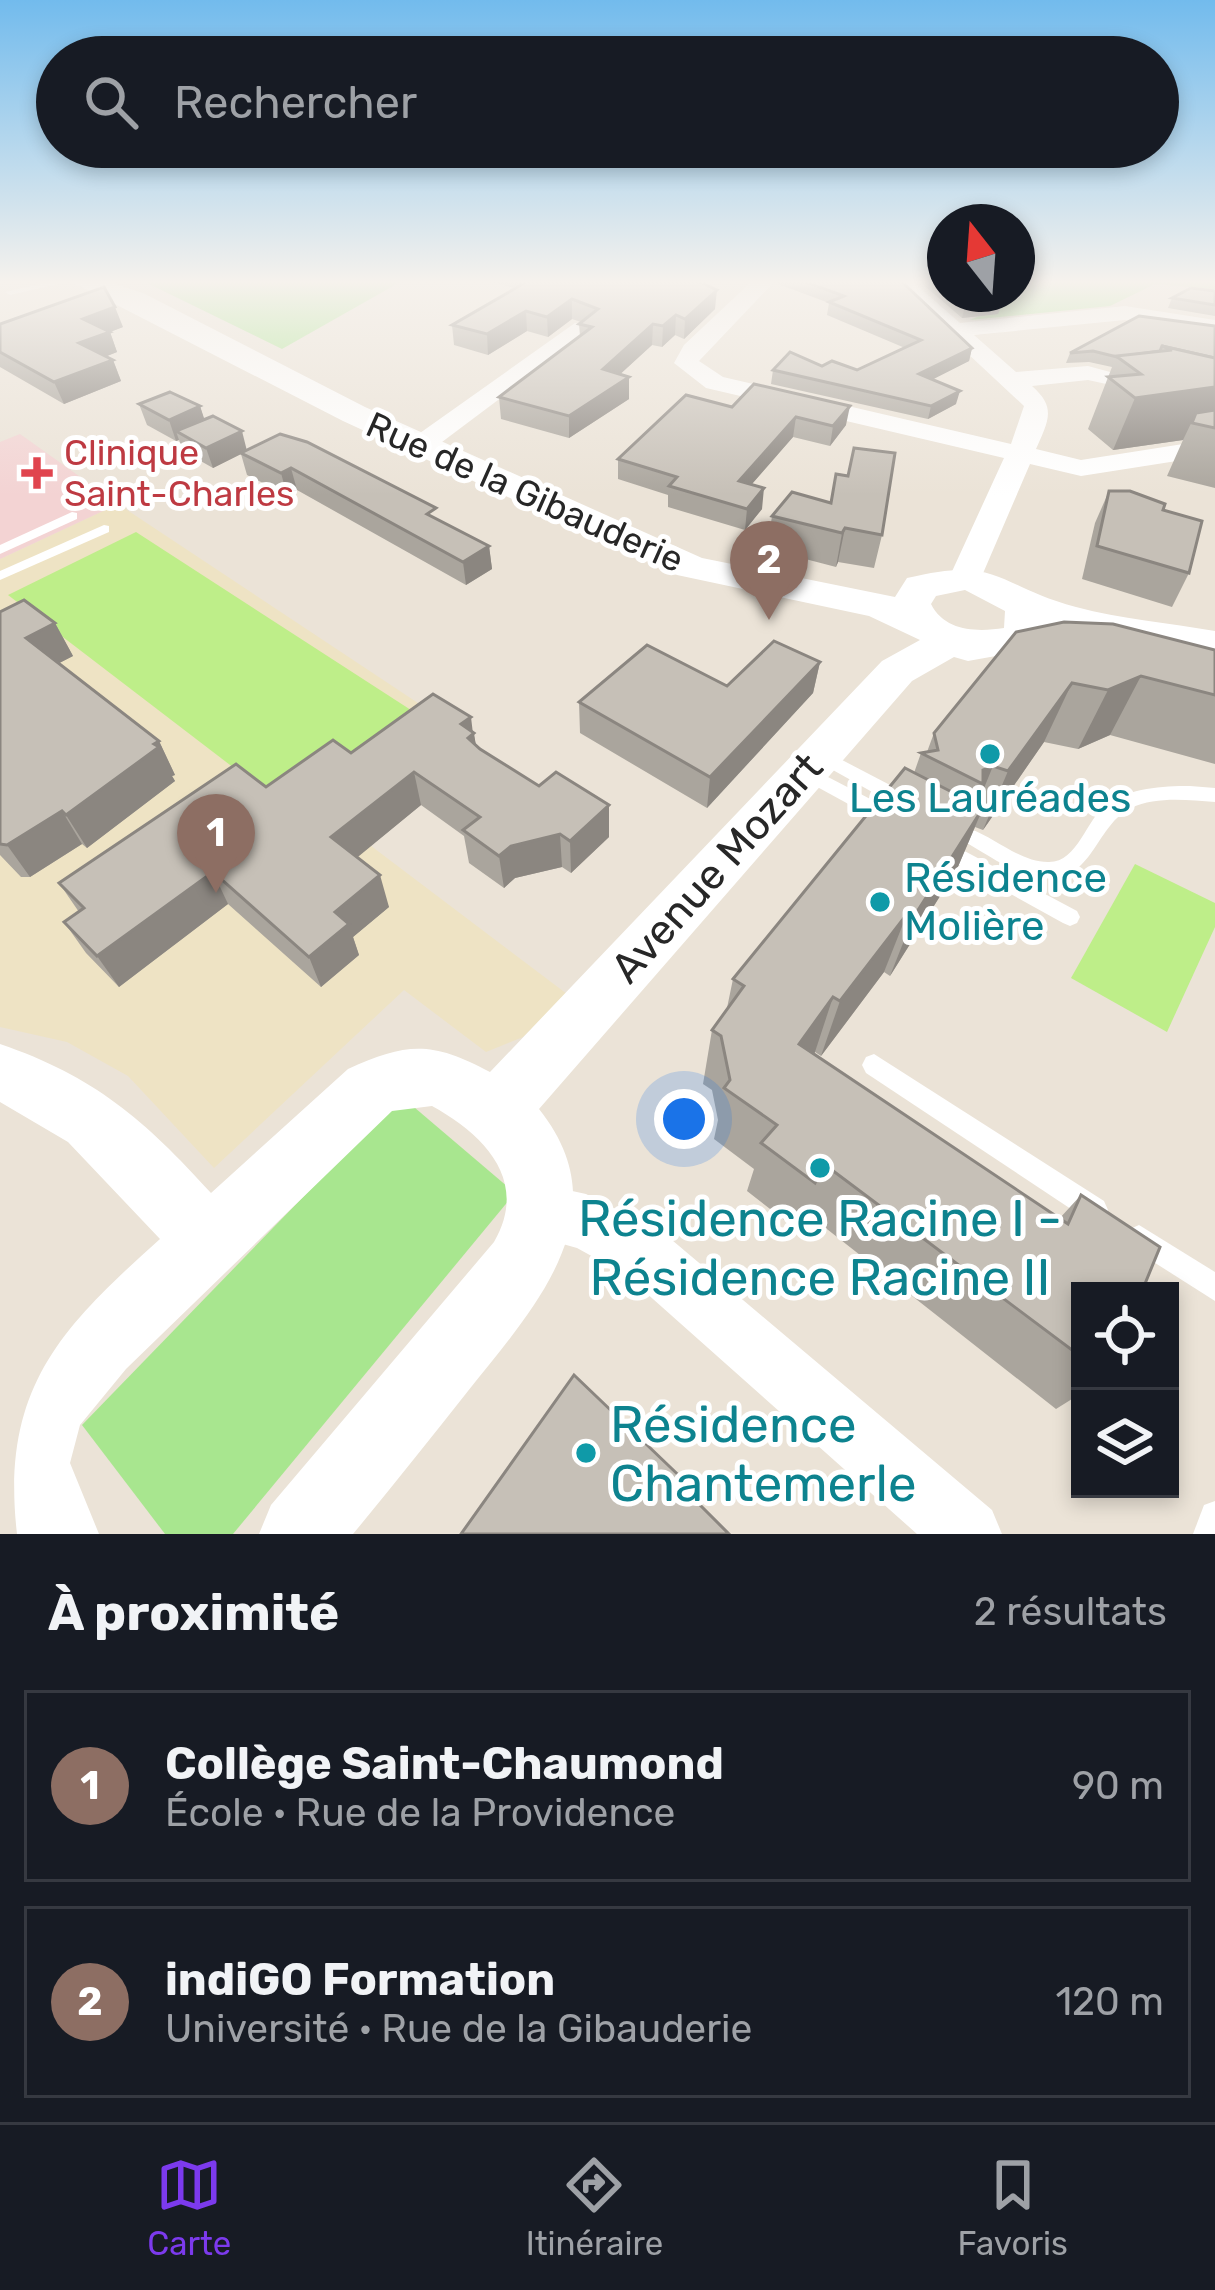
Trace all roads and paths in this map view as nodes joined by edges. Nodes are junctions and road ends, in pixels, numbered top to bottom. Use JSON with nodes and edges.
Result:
{"nodes":[{"id":1,"x":233,"y":353,"type":"edge"},
{"id":2,"x":243,"y":353,"type":"edge"},
{"id":3,"x":549,"y":353,"type":"edge"},
{"id":4,"x":691,"y":353,"type":"edge"},
{"id":5,"x":983,"y":353,"type":"edge"},
{"id":6,"x":1015,"y":380,"type":"junction"},
{"id":7,"x":1187,"y":395,"type":"edge"},
{"id":8,"x":429,"y":439,"type":"junction"},
{"id":9,"x":1215,"y":448,"type":"edge"},
{"id":10,"x":1020,"y":453,"type":"junction"},
{"id":11,"x":72,"y":516,"type":"dead end"},
{"id":12,"x":104,"y":529,"type":"dead end"},
{"id":13,"x":0,"y":550,"type":"edge"},
{"id":14,"x":0,"y":576,"type":"edge"},
{"id":15,"x":965,"y":578,"type":"junction"},
{"id":16,"x":1023,"y":615,"type":"junction"},
{"id":17,"x":927,"y":620,"type":"junction"},
{"id":18,"x":1215,"y":645,"type":"edge"},
{"id":19,"x":1215,"y":666,"type":"edge"},
{"id":20,"x":812,"y":763,"type":"junction"},
{"id":21,"x":1215,"y":795,"type":"edge"},
{"id":22,"x":906,"y":802,"type":"edge"},
{"id":23,"x":905,"y":827,"type":"edge"},
{"id":24,"x":970,"y":836,"type":"edge"},
{"id":25,"x":925,"y":838,"type":"edge"},
{"id":26,"x":1070,"y":916,"type":"dead end"},
{"id":27,"x":874,"y":1065,"type":"dead end"},
{"id":28,"x":0,"y":1073,"type":"edge"},
{"id":29,"x":498,"y":1109,"type":"junction"},
{"id":30,"x":540,"y":1212,"type":"junction"},
{"id":31,"x":210,"y":1244,"type":"junction"},
{"id":32,"x":1215,"y":1288,"type":"edge"},
{"id":33,"x":1215,"y":1516,"type":"edge"},
{"id":34,"x":58,"y":1534,"type":"edge"},
{"id":35,"x":300,"y":1534,"type":"edge"},
{"id":36,"x":968,"y":1534,"type":"edge"},
{"id":37,"x":1209,"y":1534,"type":"edge"}],
"edges":[{"from":1,"to":17,"type":"street","name":"Rue de la Gibauderie"},
{"from":2,"to":8,"type":"street","name":"Rue de la Gibauderie"},
{"from":3,"to":8,"type":"street"},
{"from":4,"to":10,"type":"street"},
{"from":5,"to":6,"type":"street"},
{"from":6,"to":7,"type":"street"},
{"from":6,"to":10,"type":"street"},
{"from":8,"to":17,"type":"street","name":"Rue de la Gibauderie"},
{"from":9,"to":10,"type":"street"},
{"from":10,"to":15,"type":"street"},
{"from":11,"to":13,"type":"lane"},
{"from":12,"to":14,"type":"lane"},
{"from":15,"to":16,"type":"street"},
{"from":15,"to":17,"type":"street","name":"Avenue Mozart"},
{"from":16,"to":17,"type":"street"},
{"from":16,"to":18,"type":"street"},
{"from":16,"to":19,"type":"street"},
{"from":17,"to":20,"type":"street","name":"Avenue Mozart"},
{"from":20,"to":22,"type":"lane"},
{"from":20,"to":23,"type":"lane"},
{"from":20,"to":29,"type":"street","name":"Avenue Mozart"},
{"from":21,"to":24,"type":"lane"},
{"from":25,"to":26,"type":"lane"},
{"from":27,"to":32,"type":"lane"},
{"from":28,"to":31,"type":"street"},
{"from":29,"to":30,"type":"street"},
{"from":29,"to":31,"type":"street"},
{"from":30,"to":35,"type":"street"},
{"from":30,"to":36,"type":"street"},
{"from":31,"to":34,"type":"street"},
{"from":33,"to":37,"type":"lane"}]}
